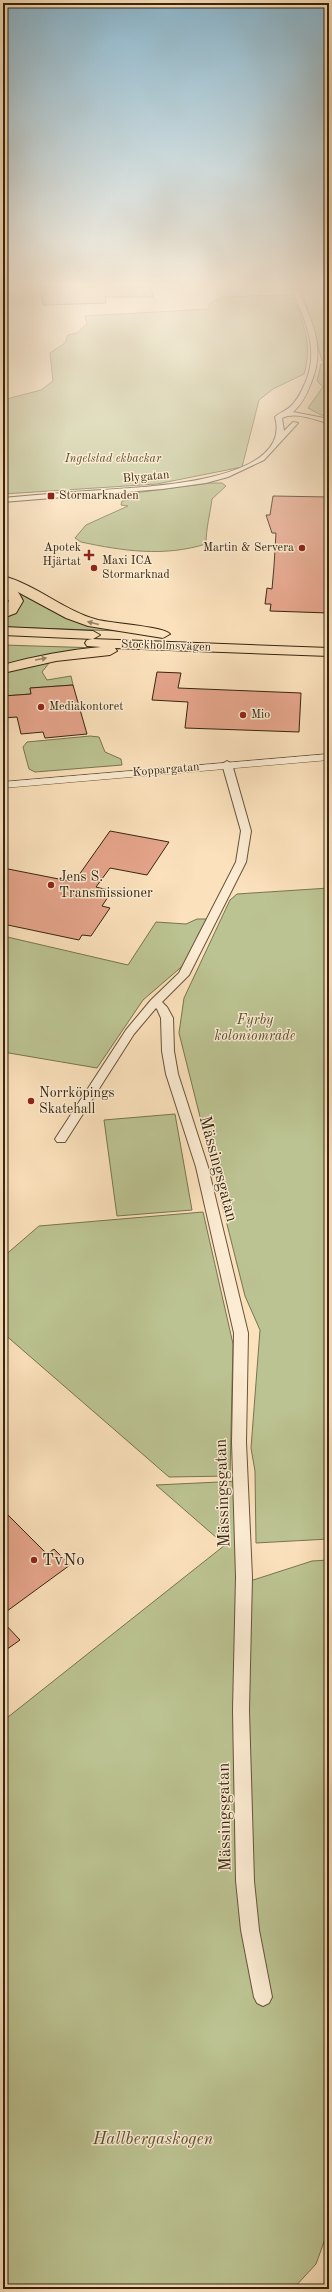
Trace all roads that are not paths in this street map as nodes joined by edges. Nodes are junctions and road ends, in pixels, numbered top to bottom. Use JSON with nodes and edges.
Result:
{"nodes":[{"id":1,"x":305,"y":391,"type":"edge"},
{"id":2,"x":302,"y":397,"type":"junction"},
{"id":3,"x":286,"y":414,"type":"junction"},
{"id":4,"x":303,"y":416,"type":"junction"},
{"id":5,"x":279,"y":420,"type":"junction"},
{"id":6,"x":329,"y":422,"type":"edge"},
{"id":7,"x":296,"y":423,"type":"junction"},
{"id":8,"x":279,"y":441,"type":"junction"},
{"id":9,"x":3,"y":500,"type":"edge"},
{"id":10,"x":3,"y":580,"type":"edge"},
{"id":11,"x":3,"y":586,"type":"edge"},
{"id":12,"x":3,"y":614,"type":"edge"},
{"id":13,"x":3,"y":631,"type":"edge"},
{"id":14,"x":187,"y":638,"type":"junction"},
{"id":15,"x":93,"y":639,"type":"junction"},
{"id":16,"x":3,"y":640,"type":"edge"},
{"id":17,"x":329,"y":643,"type":"edge"},
{"id":18,"x":214,"y":648,"type":"junction"},
{"id":19,"x":329,"y":652,"type":"edge"},
{"id":20,"x":3,"y":669,"type":"edge"},
{"id":21,"x":329,"y":757,"type":"edge"},
{"id":22,"x":227,"y":764,"type":"junction"},
{"id":23,"x":3,"y":785,"type":"edge"},
{"id":24,"x":155,"y":1002,"type":"junction"},
{"id":25,"x":61,"y":1139,"type":"dead end"},
{"id":26,"x":263,"y":1997,"type":"dead end"}],
"edges":[{"from":1,"to":2,"type":"street"},
{"from":2,"to":3,"type":"street"},
{"from":2,"to":4,"type":"street"},
{"from":3,"to":4,"type":"street"},
{"from":3,"to":5,"type":"street"},
{"from":4,"to":6,"type":"street"},
{"from":4,"to":7,"type":"street","name":"Blygatan"},
{"from":5,"to":7,"type":"street"},
{"from":5,"to":8,"type":"street"},
{"from":6,"to":7,"type":"street"},
{"from":7,"to":8,"type":"street","name":"Blygatan"},
{"from":8,"to":9,"type":"street","name":"Blygatan"},
{"from":14,"to":10,"type":"highway","one_way":true},
{"from":11,"to":12,"type":"highway"},
{"from":13,"to":15,"type":"highway","name":"Stockholmsvägen"},
{"from":14,"to":15,"type":"highway","name":"Stockholmsvägen"},
{"from":14,"to":17,"type":"highway","name":"Stockholmsvägen"},
{"from":15,"to":16,"type":"highway","name":"Stockholmsvägen"},
{"from":15,"to":18,"type":"highway","name":"Stockholmsvägen"},
{"from":18,"to":19,"type":"highway","name":"Stockholmsvägen"},
{"from":20,"to":18,"type":"highway","one_way":true},
{"from":21,"to":22,"type":"street","name":"Koppargatan"},
{"from":22,"to":23,"type":"street","name":"Koppargatan"},
{"from":22,"to":24,"type":"street"},
{"from":24,"to":25,"type":"street"},
{"from":24,"to":26,"type":"street","name":"Mässingsgatan"}]}
